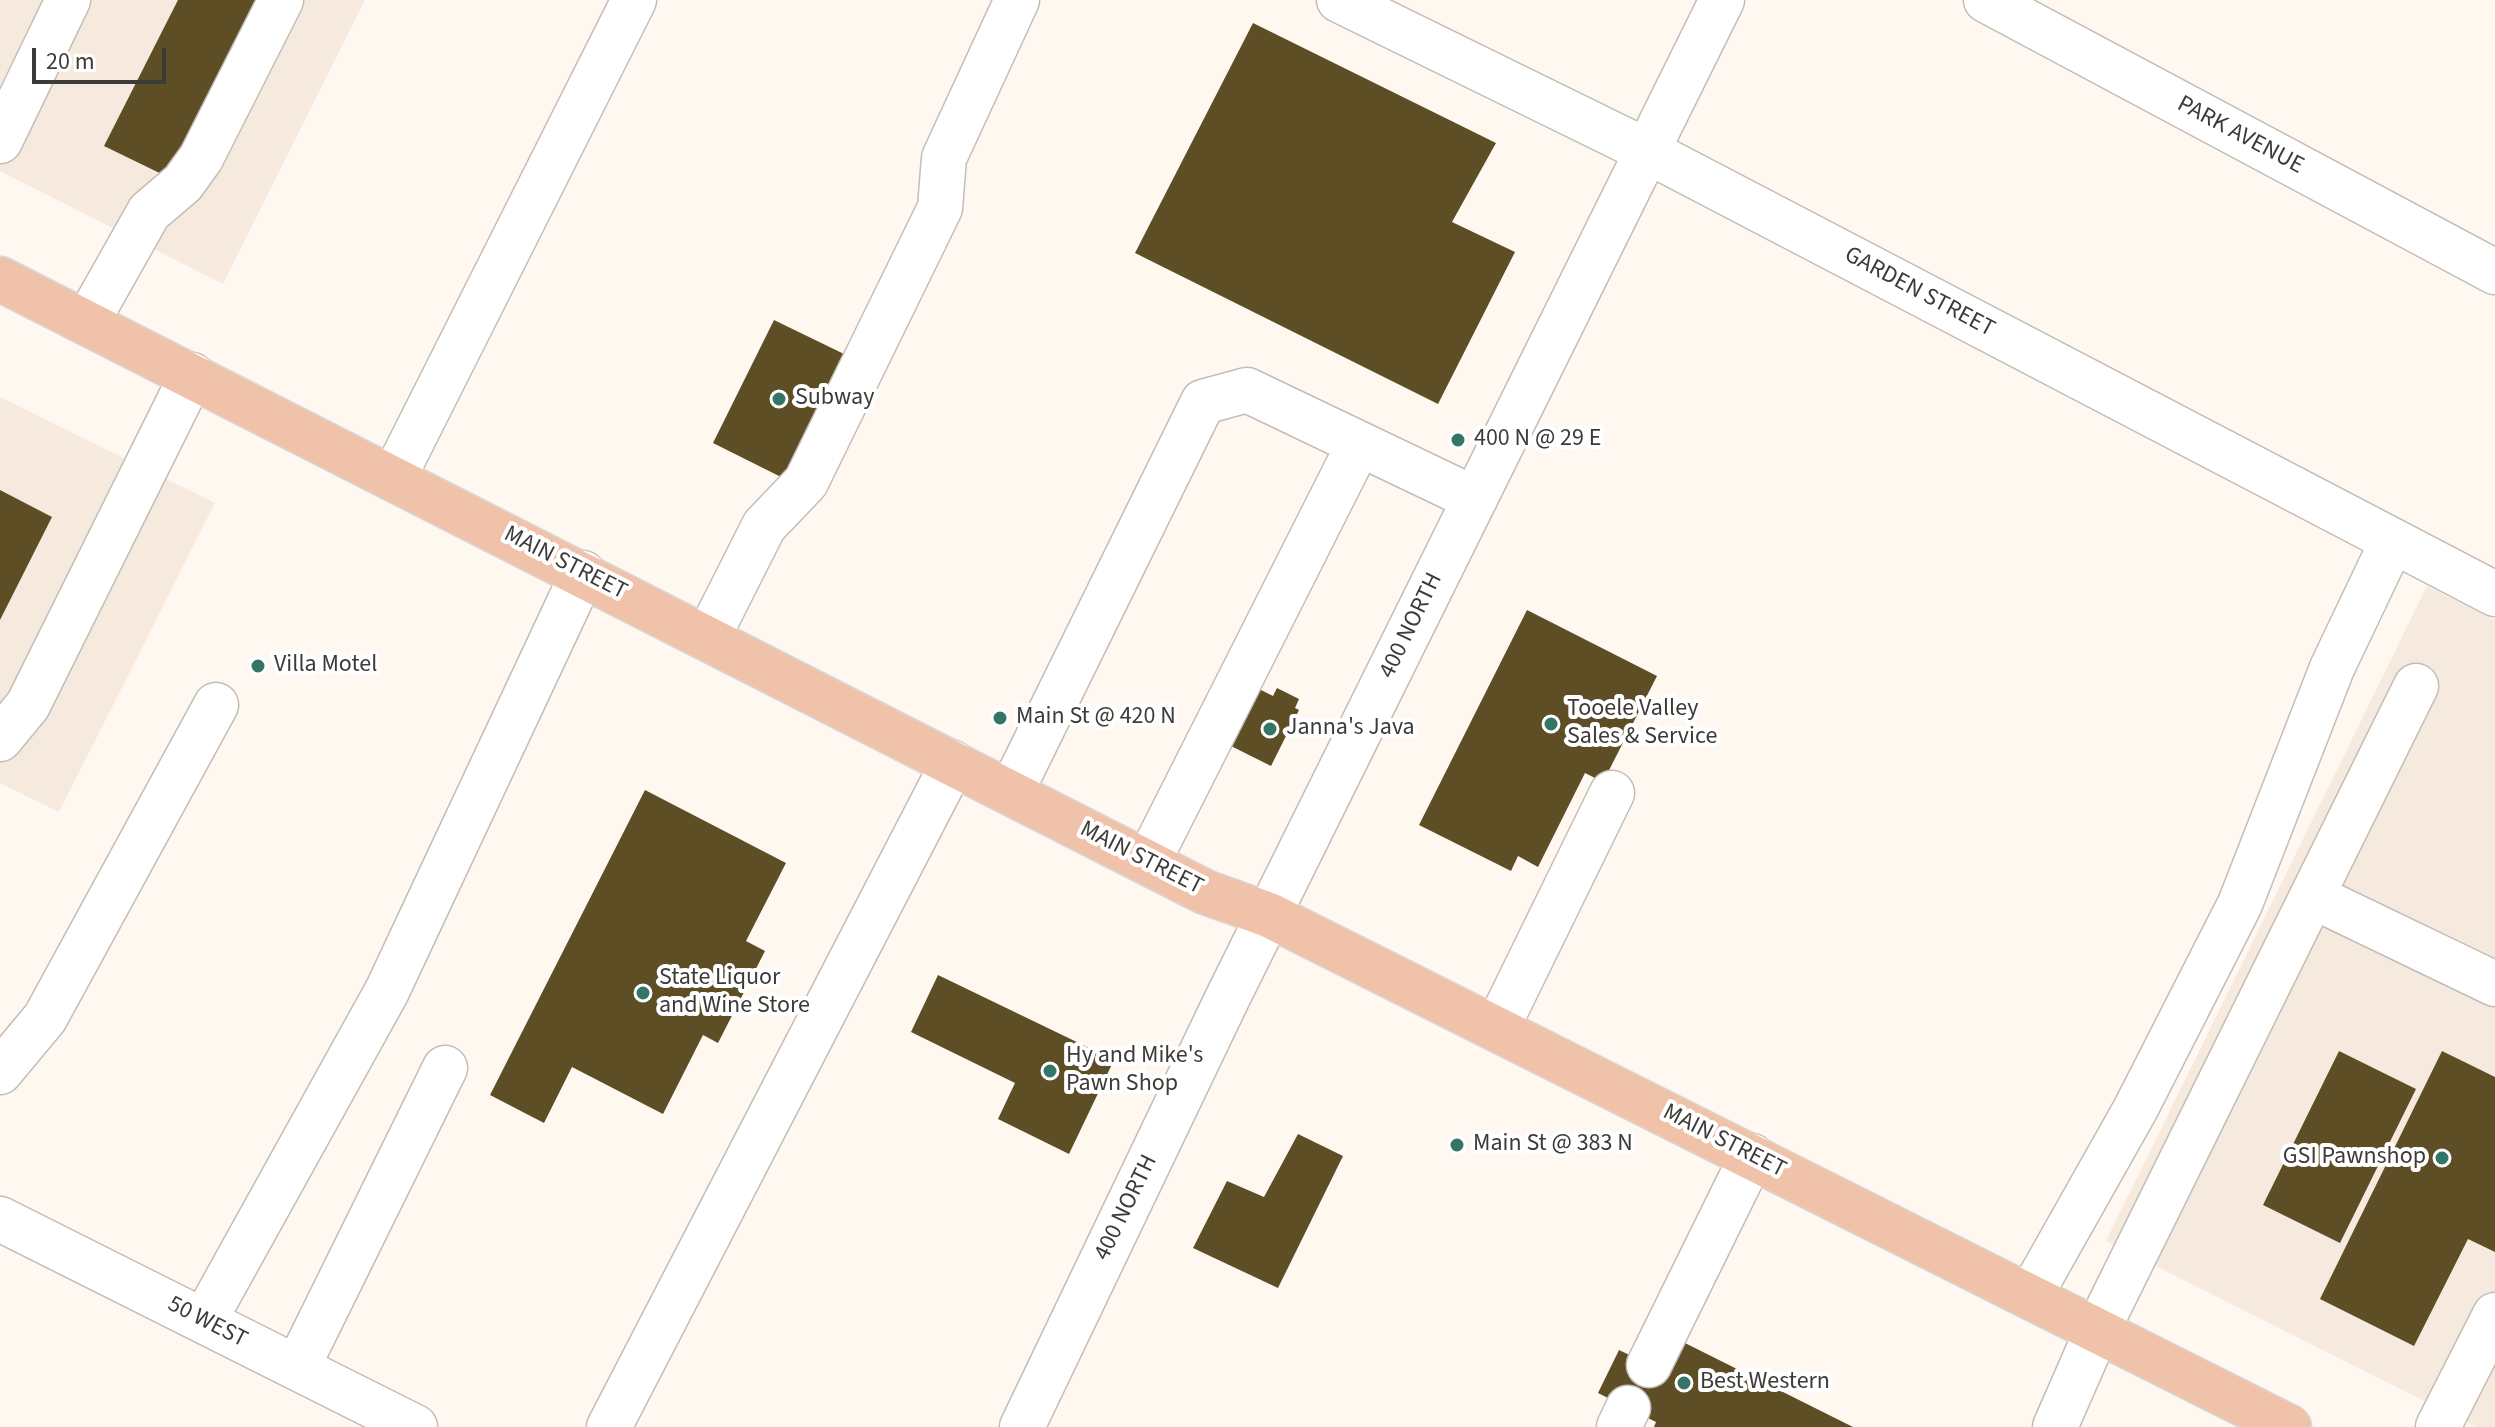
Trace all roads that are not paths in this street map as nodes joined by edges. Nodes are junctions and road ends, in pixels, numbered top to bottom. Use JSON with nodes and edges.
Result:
{"nodes":[{"id":1,"x":68,"y":0,"type":"edge"},
{"id":2,"x":281,"y":0,"type":"edge"},
{"id":3,"x":634,"y":0,"type":"edge"},
{"id":4,"x":1017,"y":0,"type":"edge"},
{"id":5,"x":1339,"y":0,"type":"edge"},
{"id":6,"x":1722,"y":0,"type":"edge"},
{"id":7,"x":1986,"y":0,"type":"edge"},
{"id":8,"x":0,"y":141,"type":"edge"},
{"id":9,"x":1647,"y":151,"type":"junction"},
{"id":10,"x":2495,"y":272,"type":"edge"},
{"id":11,"x":0,"y":279,"type":"edge"},
{"id":12,"x":87,"y":322,"type":"junction"},
{"id":13,"x":192,"y":375,"type":"junction"},
{"id":14,"x":1359,"y":444,"type":"junction"},
{"id":15,"x":394,"y":477,"type":"junction"},
{"id":16,"x":1475,"y":499,"type":"junction"},
{"id":17,"x":2392,"y":542,"type":"junction"},
{"id":18,"x":583,"y":573,"type":"junction"},
{"id":19,"x":2495,"y":594,"type":"edge"},
{"id":20,"x":708,"y":637,"type":"junction"},
{"id":21,"x":2416,"y":686,"type":"dead end"},
{"id":22,"x":216,"y":705,"type":"dead end"},
{"id":23,"x":0,"y":739,"type":"edge"},
{"id":24,"x":953,"y":763,"type":"junction"},
{"id":25,"x":1011,"y":792,"type":"junction"},
{"id":26,"x":1612,"y":793,"type":"dead end"},
{"id":27,"x":1148,"y":862,"type":"junction"},
{"id":28,"x":2312,"y":896,"type":"junction"},
{"id":29,"x":1269,"y":915,"type":"junction"},
{"id":30,"x":2495,"y":984,"type":"edge"},
{"id":31,"x":1497,"y":1028,"type":"junction"},
{"id":32,"x":445,"y":1068,"type":"dead end"},
{"id":33,"x":0,"y":1072,"type":"edge"},
{"id":34,"x":1752,"y":1156,"type":"junction"},
{"id":35,"x":0,"y":1219,"type":"edge"},
{"id":36,"x":2030,"y":1296,"type":"junction"},
{"id":37,"x":2495,"y":1315,"type":"edge"},
{"id":38,"x":204,"y":1321,"type":"junction"},
{"id":39,"x":2097,"y":1331,"type":"junction"},
{"id":40,"x":1649,"y":1365,"type":"dead end"},
{"id":41,"x":297,"y":1368,"type":"junction"},
{"id":42,"x":2263,"y":1421,"type":"edge"},
{"id":43,"x":415,"y":1427,"type":"edge"},
{"id":44,"x":609,"y":1427,"type":"edge"},
{"id":45,"x":1022,"y":1427,"type":"edge"},
{"id":46,"x":2055,"y":1427,"type":"edge"},
{"id":47,"x":2438,"y":1427,"type":"edge"}],
"edges":[{"from":1,"to":8,"type":"street"},
{"from":2,"to":12,"type":"street"},
{"from":3,"to":15,"type":"street"},
{"from":4,"to":20,"type":"street"},
{"from":5,"to":9,"type":"street","name":"GARDEN STREET"},
{"from":6,"to":9,"type":"street","name":"400 NORTH"},
{"from":7,"to":10,"type":"street","name":"PARK AVENUE"},
{"from":9,"to":16,"type":"street","name":"400 NORTH"},
{"from":9,"to":17,"type":"street","name":"GARDEN STREET"},
{"from":11,"to":12,"type":"highway","name":"MAIN STREET"},
{"from":12,"to":13,"type":"highway","name":"MAIN STREET"},
{"from":13,"to":15,"type":"highway","name":"MAIN STREET"},
{"from":13,"to":23,"type":"street"},
{"from":14,"to":16,"type":"street"},
{"from":14,"to":25,"type":"street"},
{"from":14,"to":27,"type":"street"},
{"from":15,"to":18,"type":"highway","name":"MAIN STREET"},
{"from":16,"to":29,"type":"street","name":"400 NORTH"},
{"from":17,"to":19,"type":"street","name":"GARDEN STREET"},
{"from":17,"to":36,"type":"street"},
{"from":18,"to":20,"type":"highway","name":"MAIN STREET"},
{"from":18,"to":38,"type":"street"},
{"from":20,"to":24,"type":"highway","name":"MAIN STREET"},
{"from":21,"to":28,"type":"street"},
{"from":22,"to":33,"type":"street"},
{"from":24,"to":25,"type":"highway","name":"MAIN STREET"},
{"from":24,"to":44,"type":"street"},
{"from":25,"to":27,"type":"highway","name":"MAIN STREET"},
{"from":26,"to":31,"type":"street"},
{"from":27,"to":29,"type":"highway","name":"MAIN STREET"},
{"from":28,"to":30,"type":"street"},
{"from":28,"to":39,"type":"street"},
{"from":29,"to":31,"type":"highway","name":"MAIN STREET"},
{"from":29,"to":45,"type":"street","name":"400 NORTH"},
{"from":31,"to":34,"type":"highway","name":"MAIN STREET"},
{"from":32,"to":41,"type":"street"},
{"from":34,"to":36,"type":"highway","name":"MAIN STREET"},
{"from":34,"to":40,"type":"street"},
{"from":35,"to":38,"type":"street","name":"50 WEST"},
{"from":36,"to":39,"type":"highway","name":"MAIN STREET"},
{"from":37,"to":47,"type":"street"},
{"from":38,"to":41,"type":"street","name":"50 WEST"},
{"from":39,"to":42,"type":"highway","name":"MAIN STREET"},
{"from":39,"to":46,"type":"street"},
{"from":41,"to":43,"type":"street","name":"50 WEST"}]}
